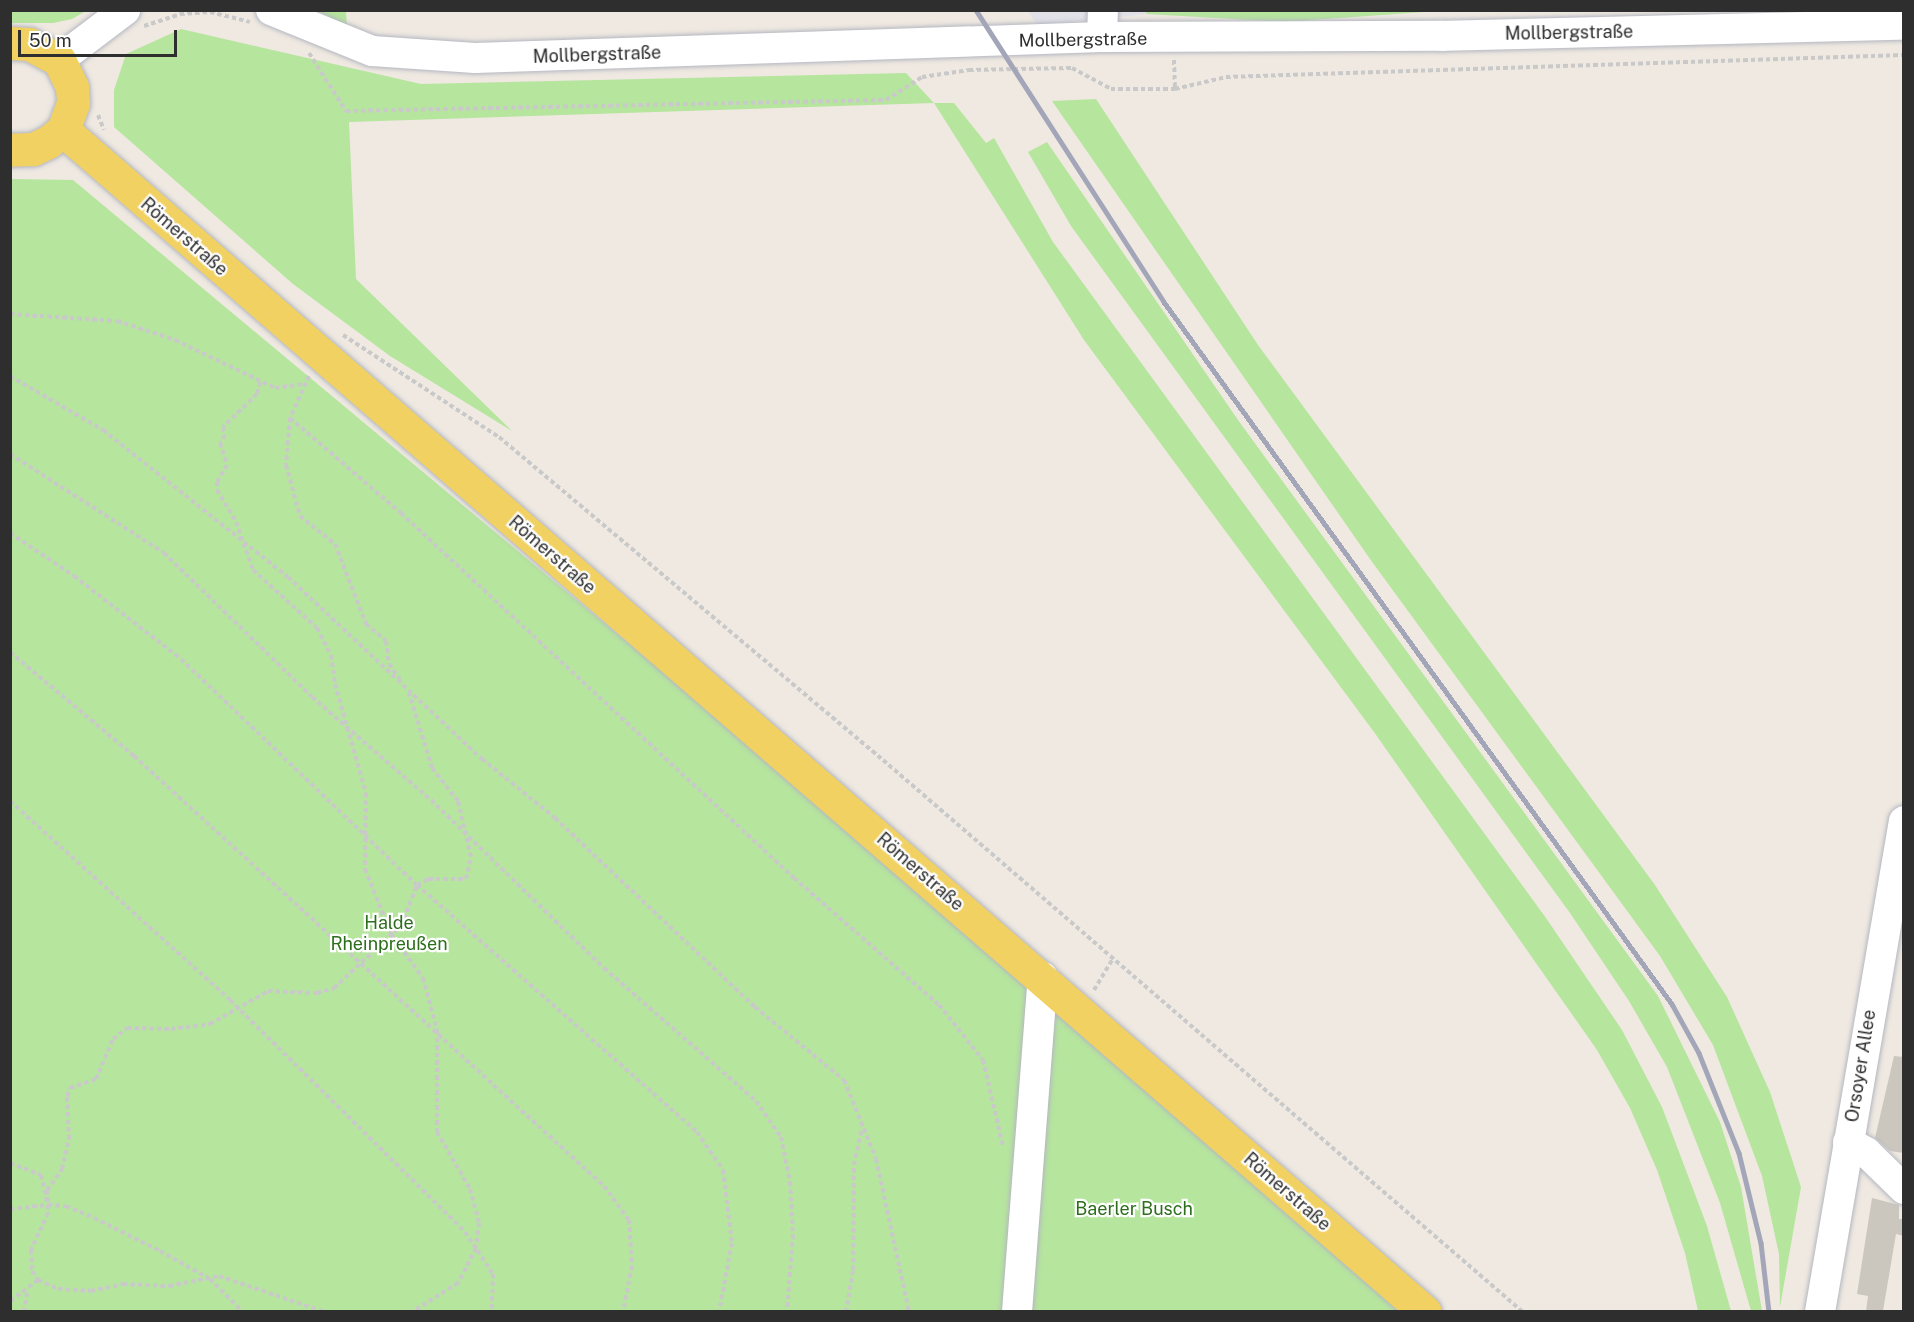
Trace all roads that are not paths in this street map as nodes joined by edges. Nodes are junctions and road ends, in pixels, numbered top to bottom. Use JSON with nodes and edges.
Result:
{"nodes":[{"id":1,"x":125,"y":10,"type":"edge"},
{"id":2,"x":271,"y":10,"type":"edge"},
{"id":3,"x":1445,"y":23,"type":"edge"},
{"id":4,"x":1103,"y":24,"type":"edge"},
{"id":5,"x":1904,"y":25,"type":"edge"},
{"id":6,"x":10,"y":44,"type":"edge"},
{"id":7,"x":59,"y":60,"type":"junction"},
{"id":8,"x":63,"y":130,"type":"junction"},
{"id":9,"x":10,"y":150,"type":"edge"},
{"id":10,"x":1904,"y":822,"type":"edge"},
{"id":11,"x":1896,"y":898,"type":"edge"},
{"id":12,"x":1043,"y":977,"type":"junction"},
{"id":13,"x":1848,"y":1142,"type":"junction"},
{"id":14,"x":1904,"y":1189,"type":"edge"},
{"id":15,"x":1017,"y":1311,"type":"edge"},
{"id":16,"x":1425,"y":1311,"type":"edge"},
{"id":17,"x":1820,"y":1311,"type":"edge"}],
"edges":[{"from":1,"to":7,"type":"street"},
{"from":2,"to":4,"type":"street","name":"Mollbergstraße"},
{"from":3,"to":4,"type":"street","name":"Mollbergstraße"},
{"from":3,"to":5,"type":"street","name":"Mollbergstraße"},
{"from":6,"to":7,"type":"main road"},
{"from":7,"to":8,"type":"main road"},
{"from":8,"to":9,"type":"main road"},
{"from":8,"to":12,"type":"main road","name":"Römerstraße"},
{"from":10,"to":11,"type":"street","name":"Orsoyer Allee"},
{"from":11,"to":13,"type":"street","name":"Orsoyer Allee"},
{"from":12,"to":15,"type":"street"},
{"from":12,"to":16,"type":"main road","name":"Römerstraße"},
{"from":13,"to":14,"type":"street"},
{"from":13,"to":17,"type":"street","name":"Orsoyer Allee"}]}
